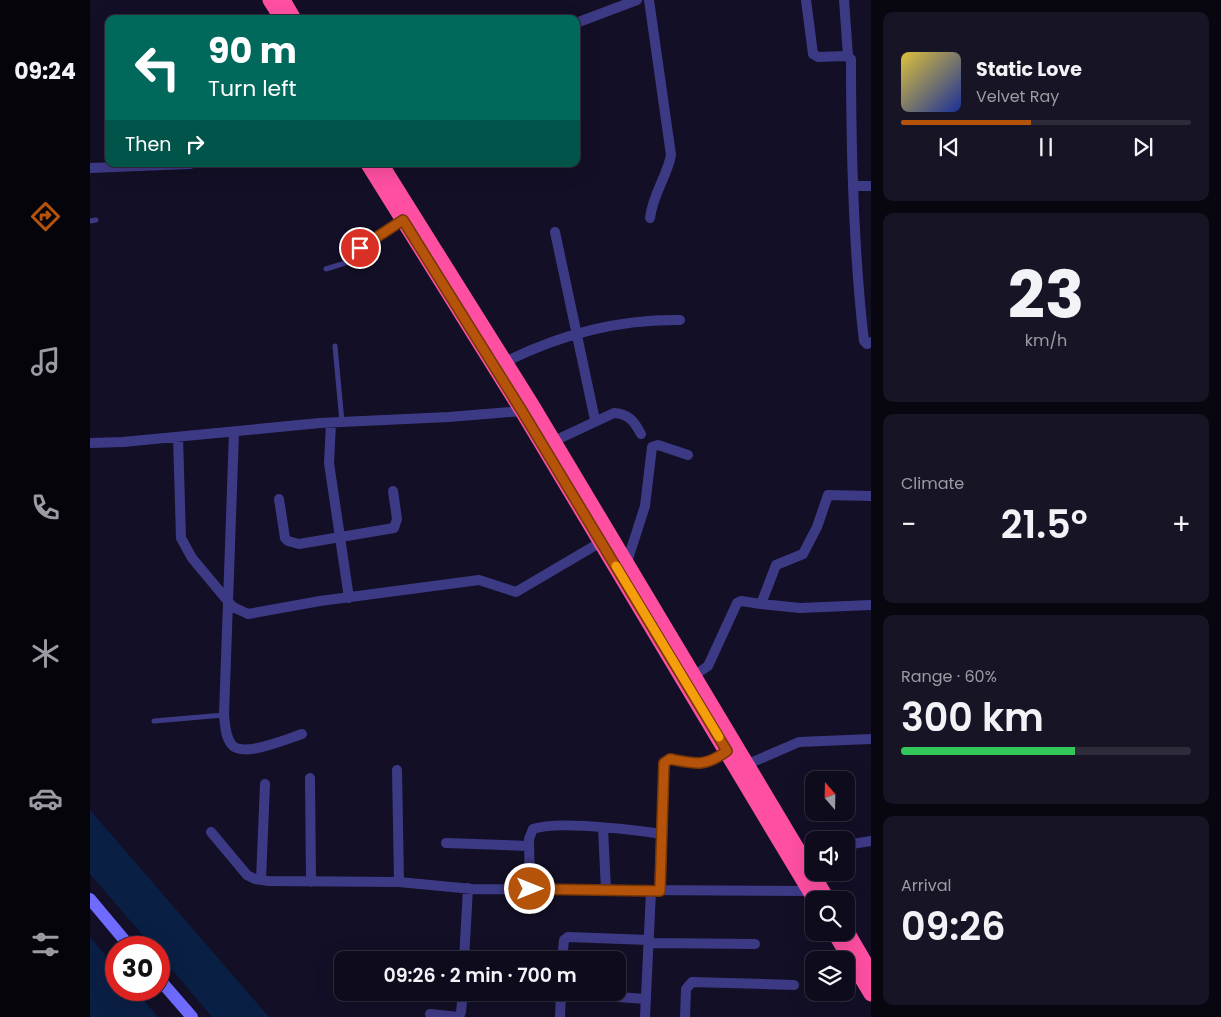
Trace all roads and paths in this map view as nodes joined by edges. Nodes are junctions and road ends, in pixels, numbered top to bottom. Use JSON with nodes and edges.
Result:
{"nodes":[{"id":1,"x":270,"y":0,"type":"edge"},
{"id":2,"x":283,"y":0,"type":"edge"},
{"id":3,"x":637,"y":0,"type":"edge"},
{"id":4,"x":649,"y":0,"type":"edge"},
{"id":5,"x":806,"y":0,"type":"edge"},
{"id":6,"x":844,"y":0,"type":"edge"},
{"id":7,"x":279,"y":15,"type":"edge"},
{"id":8,"x":292,"y":15,"type":"edge"},
{"id":9,"x":580,"y":21,"type":"edge"},
{"id":10,"x":848,"y":56,"type":"junction"},
{"id":11,"x":110,"y":167,"type":"edge"},
{"id":12,"x":370,"y":167,"type":"edge"},
{"id":13,"x":383,"y":167,"type":"edge"},
{"id":14,"x":90,"y":168,"type":"edge"},
{"id":15,"x":853,"y":186,"type":"junction"},
{"id":16,"x":871,"y":186,"type":"edge"},
{"id":17,"x":650,"y":218,"type":"dead end"},
{"id":18,"x":403,"y":220,"type":"junction"},
{"id":19,"x":555,"y":232,"type":"dead end"},
{"id":20,"x":326,"y":269,"type":"dead end"},
{"id":21,"x":680,"y":320,"type":"dead end"},
{"id":22,"x":576,"y":335,"type":"junction"},
{"id":23,"x":871,"y":342,"type":"edge"},
{"id":24,"x":335,"y":346,"type":"dead end"},
{"id":25,"x":505,"y":362,"type":"junction"},
{"id":26,"x":522,"y":411,"type":"junction"},
{"id":27,"x":595,"y":420,"type":"junction"},
{"id":28,"x":342,"y":422,"type":"junction"},
{"id":29,"x":331,"y":423,"type":"junction"},
{"id":30,"x":234,"y":432,"type":"junction"},
{"id":31,"x":641,"y":434,"type":"dead end"},
{"id":32,"x":178,"y":437,"type":"junction"},
{"id":33,"x":554,"y":441,"type":"junction"},
{"id":34,"x":90,"y":443,"type":"edge"},
{"id":35,"x":688,"y":455,"type":"dead end"},
{"id":36,"x":393,"y":491,"type":"dead end"},
{"id":37,"x":871,"y":496,"type":"edge"},
{"id":38,"x":279,"y":500,"type":"dead end"},
{"id":39,"x":340,"y":538,"type":"junction"},
{"id":40,"x":601,"y":542,"type":"junction"},
{"id":41,"x":627,"y":562,"type":"junction"},
{"id":42,"x":349,"y":598,"type":"junction"},
{"id":43,"x":226,"y":600,"type":"junction"},
{"id":44,"x":762,"y":604,"type":"junction"},
{"id":45,"x":871,"y":605,"type":"edge"},
{"id":46,"x":695,"y":675,"type":"junction"},
{"id":47,"x":224,"y":715,"type":"junction"},
{"id":48,"x":154,"y":721,"type":"dead end"},
{"id":49,"x":302,"y":734,"type":"dead end"},
{"id":50,"x":871,"y":739,"type":"edge"},
{"id":51,"x":727,"y":751,"type":"junction"},
{"id":52,"x":748,"y":764,"type":"junction"},
{"id":53,"x":397,"y":770,"type":"dead end"},
{"id":54,"x":310,"y":778,"type":"dead end"},
{"id":55,"x":265,"y":784,"type":"dead end"},
{"id":56,"x":603,"y":828,"type":"junction"},
{"id":57,"x":211,"y":832,"type":"dead end"},
{"id":58,"x":662,"y":834,"type":"junction"},
{"id":59,"x":871,"y":841,"type":"edge"},
{"id":60,"x":446,"y":843,"type":"dead end"},
{"id":61,"x":855,"y":844,"type":"edge"},
{"id":62,"x":529,"y":846,"type":"junction"},
{"id":63,"x":805,"y":849,"type":"edge"},
{"id":64,"x":261,"y":880,"type":"junction"},
{"id":65,"x":311,"y":882,"type":"junction"},
{"id":66,"x":399,"y":882,"type":"junction"},
{"id":67,"x":468,"y":888,"type":"junction"},
{"id":68,"x":530,"y":889,"type":"junction"},
{"id":69,"x":606,"y":890,"type":"junction"},
{"id":70,"x":655,"y":891,"type":"junction"},
{"id":71,"x":810,"y":891,"type":"edge"},
{"id":72,"x":805,"y":896,"type":"edge"},
{"id":73,"x":90,"y":899,"type":"edge"},
{"id":74,"x":121,"y":936,"type":"edge"},
{"id":75,"x":649,"y":941,"type":"junction"},
{"id":76,"x":839,"y":941,"type":"edge"},
{"id":77,"x":855,"y":941,"type":"edge"},
{"id":78,"x":755,"y":944,"type":"dead end"},
{"id":79,"x":464,"y":951,"type":"edge"},
{"id":80,"x":563,"y":951,"type":"edge"},
{"id":81,"x":865,"y":953,"type":"edge"},
{"id":82,"x":871,"y":973,"type":"edge"},
{"id":83,"x":794,"y":985,"type":"dead end"},
{"id":84,"x":170,"y":992,"type":"edge"},
{"id":85,"x":871,"y":994,"type":"edge"},
{"id":86,"x":626,"y":998,"type":"edge"},
{"id":87,"x":646,"y":999,"type":"junction"},
{"id":88,"x":462,"y":1001,"type":"edge"},
{"id":89,"x":561,"y":1001,"type":"edge"},
{"id":90,"x":430,"y":1014,"type":"dead end"},
{"id":91,"x":192,"y":1017,"type":"edge"},
{"id":92,"x":560,"y":1017,"type":"edge"},
{"id":93,"x":645,"y":1017,"type":"edge"},
{"id":94,"x":686,"y":1017,"type":"edge"}],
"edges":[{"from":1,"to":7,"type":"highway"},
{"from":2,"to":8,"type":"highway"},
{"from":3,"to":9,"type":"street"},
{"from":4,"to":17,"type":"street"},
{"from":5,"to":10,"type":"street"},
{"from":6,"to":10,"type":"street"},
{"from":10,"to":15,"type":"street"},
{"from":11,"to":14,"type":"street"},
{"from":12,"to":18,"type":"highway"},
{"from":13,"to":25,"type":"highway"},
{"from":15,"to":16,"type":"street"},
{"from":15,"to":23,"type":"street"},
{"from":18,"to":20,"type":"lane"},
{"from":18,"to":26,"type":"highway"},
{"from":19,"to":22,"type":"street"},
{"from":21,"to":22,"type":"street"},
{"from":22,"to":25,"type":"street"},
{"from":22,"to":27,"type":"street"},
{"from":24,"to":28,"type":"lane"},
{"from":25,"to":33,"type":"highway"},
{"from":26,"to":28,"type":"street"},
{"from":26,"to":40,"type":"highway"},
{"from":27,"to":31,"type":"street"},
{"from":27,"to":33,"type":"street"},
{"from":28,"to":29,"type":"street"},
{"from":29,"to":30,"type":"street"},
{"from":29,"to":39,"type":"street"},
{"from":30,"to":32,"type":"street"},
{"from":30,"to":43,"type":"street"},
{"from":32,"to":34,"type":"street"},
{"from":32,"to":43,"type":"street"},
{"from":33,"to":41,"type":"highway"},
{"from":35,"to":41,"type":"street"},
{"from":36,"to":39,"type":"street"},
{"from":37,"to":44,"type":"street"},
{"from":38,"to":39,"type":"street"},
{"from":39,"to":42,"type":"street"},
{"from":40,"to":42,"type":"street"},
{"from":40,"to":51,"type":"highway"},
{"from":41,"to":46,"type":"highway"},
{"from":42,"to":43,"type":"street"},
{"from":43,"to":47,"type":"street"},
{"from":44,"to":45,"type":"street"},
{"from":44,"to":46,"type":"street"},
{"from":46,"to":52,"type":"highway"},
{"from":47,"to":48,"type":"lane"},
{"from":47,"to":49,"type":"street"},
{"from":50,"to":52,"type":"street"},
{"from":51,"to":58,"type":"street"},
{"from":51,"to":71,"type":"highway"},
{"from":52,"to":63,"type":"highway"},
{"from":53,"to":66,"type":"street"},
{"from":54,"to":65,"type":"street"},
{"from":55,"to":64,"type":"street"},
{"from":56,"to":58,"type":"street"},
{"from":56,"to":62,"type":"street"},
{"from":56,"to":69,"type":"street"},
{"from":57,"to":64,"type":"street"},
{"from":58,"to":70,"type":"street"},
{"from":59,"to":61,"type":"street"},
{"from":60,"to":62,"type":"street"},
{"from":62,"to":68,"type":"street"},
{"from":64,"to":65,"type":"street"},
{"from":65,"to":66,"type":"street"},
{"from":66,"to":67,"type":"street"},
{"from":67,"to":68,"type":"street"},
{"from":67,"to":79,"type":"street"},
{"from":68,"to":69,"type":"street"},
{"from":69,"to":70,"type":"street"},
{"from":70,"to":72,"type":"street"},
{"from":70,"to":75,"type":"street"},
{"from":73,"to":74,"type":"street"},
{"from":75,"to":78,"type":"street"},
{"from":75,"to":80,"type":"street"},
{"from":75,"to":87,"type":"street"},
{"from":76,"to":85,"type":"highway"},
{"from":77,"to":81,"type":"highway"},
{"from":81,"to":82,"type":"highway"},
{"from":83,"to":94,"type":"street"},
{"from":84,"to":91,"type":"street"},
{"from":86,"to":87,"type":"street"},
{"from":87,"to":93,"type":"street"},
{"from":88,"to":90,"type":"street"},
{"from":89,"to":92,"type":"street"}]}
